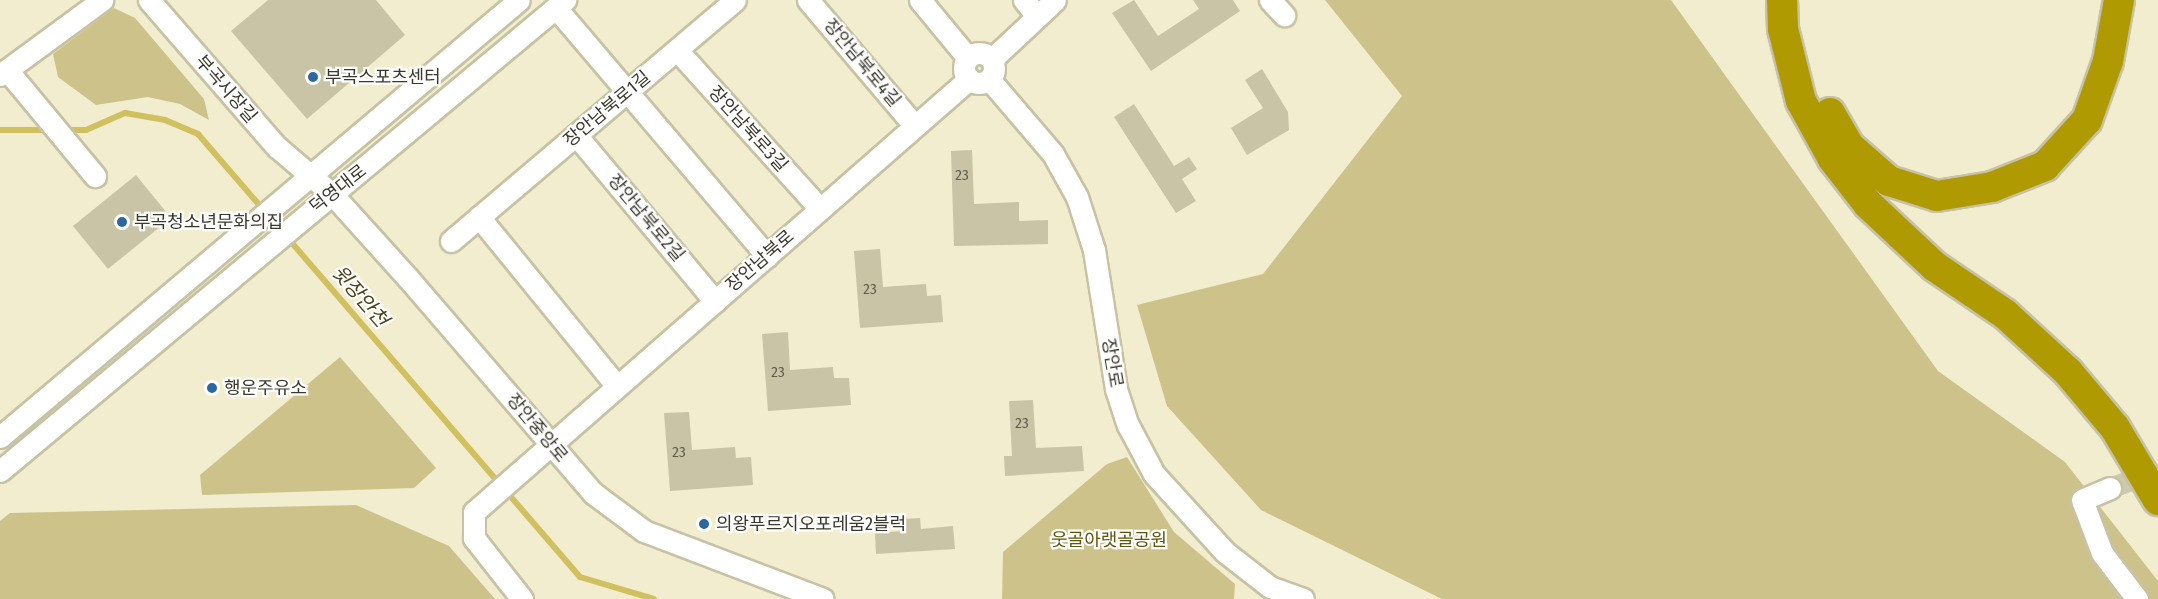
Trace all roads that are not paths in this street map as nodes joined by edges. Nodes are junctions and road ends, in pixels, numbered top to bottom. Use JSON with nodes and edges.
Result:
{"nodes":[{"id":1,"x":102,"y":0,"type":"edge"},
{"id":2,"x":149,"y":0,"type":"edge"},
{"id":3,"x":519,"y":0,"type":"edge"},
{"id":4,"x":735,"y":0,"type":"edge"},
{"id":5,"x":808,"y":0,"type":"edge"},
{"id":6,"x":920,"y":0,"type":"edge"},
{"id":7,"x":1055,"y":0,"type":"edge"},
{"id":8,"x":1782,"y":0,"type":"edge"},
{"id":9,"x":1800,"y":0,"type":"edge"},
{"id":10,"x":2119,"y":0,"type":"edge"},
{"id":11,"x":560,"y":4,"type":"edge"},
{"id":12,"x":1031,"y":8,"type":"edge"},
{"id":13,"x":677,"y":50,"type":"junction"},
{"id":14,"x":979,"y":69,"type":"junction"},
{"id":15,"x":3,"y":73,"type":"edge"},
{"id":16,"x":626,"y":93,"type":"junction"},
{"id":17,"x":915,"y":126,"type":"junction"},
{"id":18,"x":576,"y":135,"type":"junction"},
{"id":19,"x":309,"y":173,"type":"junction"},
{"id":20,"x":95,"y":176,"type":"dead end"},
{"id":21,"x":332,"y":194,"type":"junction"},
{"id":22,"x":820,"y":209,"type":"junction"},
{"id":23,"x":479,"y":217,"type":"junction"},
{"id":24,"x":451,"y":241,"type":"dead end"},
{"id":25,"x":767,"y":256,"type":"junction"},
{"id":26,"x":715,"y":301,"type":"junction"},
{"id":27,"x":617,"y":386,"type":"junction"},
{"id":28,"x":0,"y":437,"type":"edge"},
{"id":29,"x":551,"y":444,"type":"junction"},
{"id":30,"x":0,"y":471,"type":"edge"},
{"id":31,"x":2110,"y":488,"type":"tunnel mouth"},
{"id":32,"x":2158,"y":500,"type":"edge"},
{"id":33,"x":789,"y":592,"type":"edge"},
{"id":34,"x":522,"y":599,"type":"edge"},
{"id":35,"x":824,"y":599,"type":"edge"},
{"id":36,"x":1303,"y":599,"type":"edge"},
{"id":37,"x":2138,"y":599,"type":"edge"}],
"edges":[{"from":1,"to":15,"type":"street"},
{"from":2,"to":19,"type":"street","name":"부곡시장길"},
{"from":3,"to":19,"type":"street","name":"덕영대로"},
{"from":4,"to":13,"type":"street","name":"장안남북로1길"},
{"from":5,"to":17,"type":"street","name":"장안남북로4길"},
{"from":6,"to":14,"type":"street","name":"장안로"},
{"from":7,"to":12,"type":"street","name":"장안남북로"},
{"from":8,"to":32,"type":"highway"},
{"from":9,"to":10,"type":"highway"},
{"from":11,"to":16,"type":"street"},
{"from":11,"to":21,"type":"street","name":"덕영대로"},
{"from":12,"to":14,"type":"street","name":"장안남북로"},
{"from":13,"to":16,"type":"street","name":"장안남북로1길"},
{"from":13,"to":22,"type":"street","name":"장안남북로3길"},
{"from":14,"to":17,"type":"street","name":"장안남북로"},
{"from":14,"to":36,"type":"street","name":"장안로"},
{"from":15,"to":20,"type":"street"},
{"from":16,"to":18,"type":"street","name":"장안남북로1길"},
{"from":16,"to":25,"type":"street"},
{"from":17,"to":22,"type":"street","name":"장안남북로"},
{"from":18,"to":23,"type":"street","name":"장안남북로1길"},
{"from":18,"to":26,"type":"street","name":"장안남북로2길"},
{"from":19,"to":21,"type":"street","name":"장안중앙로"},
{"from":19,"to":28,"type":"street","name":"덕영대로"},
{"from":21,"to":29,"type":"street","name":"장안중앙로"},
{"from":21,"to":30,"type":"street","name":"덕영대로"},
{"from":22,"to":25,"type":"street","name":"장안남북로"},
{"from":23,"to":24,"type":"street","name":"장안남북로1길"},
{"from":23,"to":27,"type":"street"},
{"from":25,"to":26,"type":"street","name":"장안남북로"},
{"from":26,"to":27,"type":"street","name":"장안남북로"},
{"from":27,"to":29,"type":"street","name":"장안남북로"},
{"from":29,"to":33,"type":"street","name":"장안중앙로"},
{"from":29,"to":34,"type":"street","name":"장안남북로"},
{"from":31,"to":37,"type":"street"},
{"from":33,"to":35,"type":"street","name":"장안중앙로"}]}
